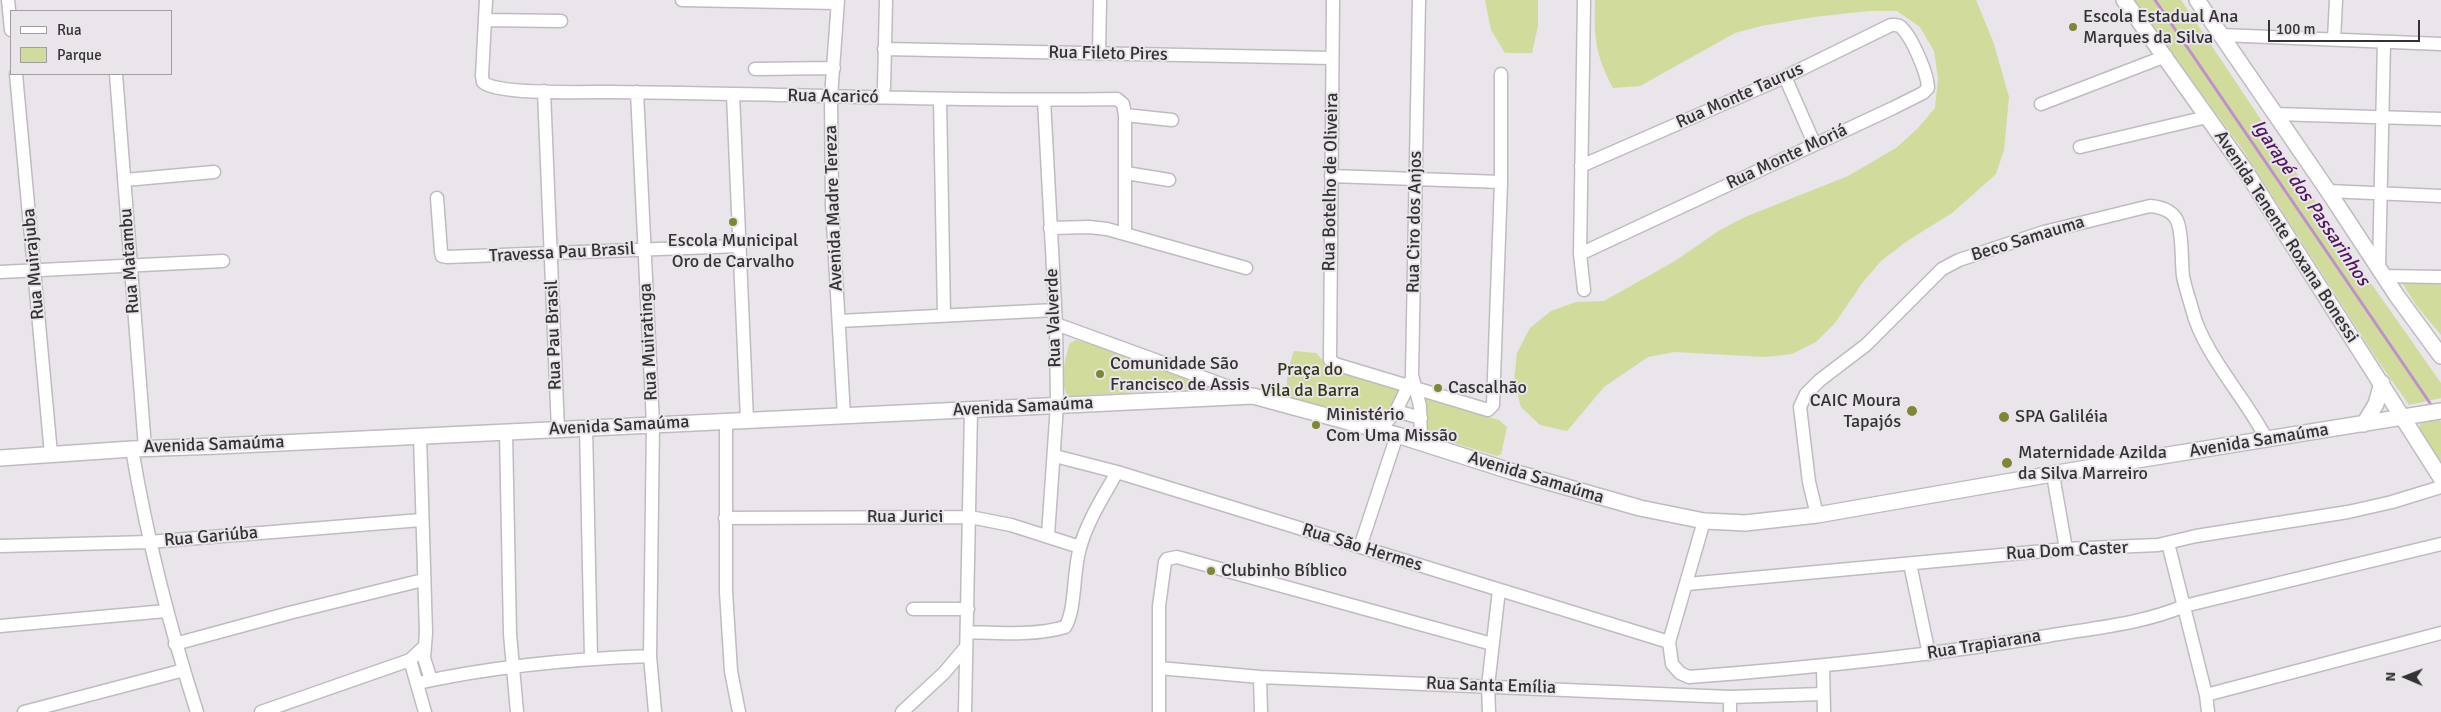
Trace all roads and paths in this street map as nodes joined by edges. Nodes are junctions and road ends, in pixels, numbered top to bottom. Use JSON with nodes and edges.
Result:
{"nodes":[{"id":1,"x":8,"y":0,"type":"edge"},
{"id":2,"x":486,"y":0,"type":"edge"},
{"id":3,"x":682,"y":0,"type":"edge"},
{"id":4,"x":886,"y":0,"type":"edge"},
{"id":5,"x":1100,"y":0,"type":"edge"},
{"id":6,"x":1332,"y":0,"type":"edge"},
{"id":7,"x":1419,"y":0,"type":"edge"},
{"id":8,"x":1584,"y":0,"type":"edge"},
{"id":9,"x":2124,"y":0,"type":"edge"},
{"id":10,"x":2197,"y":0,"type":"edge"},
{"id":11,"x":2336,"y":0,"type":"edge"},
{"id":12,"x":838,"y":1,"type":"edge"},
{"id":13,"x":10,"y":20,"type":"edge"},
{"id":14,"x":485,"y":20,"type":"junction"},
{"id":15,"x":561,"y":21,"type":"dead end"},
{"id":16,"x":1898,"y":25,"type":"joint"},
{"id":17,"x":2221,"y":35,"type":"junction"},
{"id":18,"x":2334,"y":39,"type":"junction"},
{"id":19,"x":2384,"y":42,"type":"junction"},
{"id":20,"x":2441,"y":44,"type":"edge"},
{"id":21,"x":884,"y":49,"type":"junction"},
{"id":22,"x":1100,"y":54,"type":"junction"},
{"id":23,"x":2166,"y":56,"type":"junction"},
{"id":24,"x":1332,"y":58,"type":"junction"},
{"id":25,"x":834,"y":68,"type":"junction"},
{"id":26,"x":755,"y":69,"type":"dead end"},
{"id":27,"x":1501,"y":74,"type":"dead end"},
{"id":28,"x":16,"y":75,"type":"edge"},
{"id":29,"x":116,"y":75,"type":"edge"},
{"id":30,"x":1785,"y":77,"type":"junction"},
{"id":31,"x":884,"y":88,"type":"dead end"},
{"id":32,"x":544,"y":92,"type":"junction"},
{"id":33,"x":637,"y":92,"type":"junction"},
{"id":34,"x":733,"y":95,"type":"junction"},
{"id":35,"x":831,"y":97,"type":"junction"},
{"id":36,"x":940,"y":99,"type":"junction"},
{"id":37,"x":1044,"y":100,"type":"junction"},
{"id":38,"x":2041,"y":104,"type":"dead end"},
{"id":39,"x":2274,"y":114,"type":"junction"},
{"id":40,"x":1125,"y":115,"type":"junction"},
{"id":41,"x":2207,"y":117,"type":"junction"},
{"id":42,"x":2382,"y":117,"type":"junction"},
{"id":43,"x":2441,"y":119,"type":"edge"},
{"id":44,"x":1172,"y":120,"type":"dead end"},
{"id":45,"x":1814,"y":144,"type":"junction"},
{"id":46,"x":2080,"y":146,"type":"dead end"},
{"id":47,"x":1581,"y":166,"type":"junction"},
{"id":48,"x":214,"y":172,"type":"dead end"},
{"id":49,"x":1126,"y":173,"type":"junction"},
{"id":50,"x":1331,"y":176,"type":"junction"},
{"id":51,"x":125,"y":180,"type":"junction"},
{"id":52,"x":1169,"y":180,"type":"dead end"},
{"id":53,"x":1416,"y":180,"type":"junction"},
{"id":54,"x":1501,"y":182,"type":"junction"},
{"id":55,"x":2328,"y":191,"type":"junction"},
{"id":56,"x":2380,"y":194,"type":"junction"},
{"id":57,"x":2441,"y":196,"type":"edge"},
{"id":58,"x":436,"y":198,"type":"dead end"},
{"id":59,"x":1050,"y":228,"type":"junction"},
{"id":60,"x":1125,"y":233,"type":"junction"},
{"id":61,"x":739,"y":246,"type":"junction"},
{"id":62,"x":645,"y":249,"type":"junction"},
{"id":63,"x":551,"y":253,"type":"junction"},
{"id":64,"x":1580,"y":254,"type":"junction"},
{"id":65,"x":223,"y":260,"type":"dead end"},
{"id":66,"x":129,"y":265,"type":"junction"},
{"id":67,"x":1246,"y":268,"type":"dead end"},
{"id":68,"x":34,"y":270,"type":"junction"},
{"id":69,"x":0,"y":272,"type":"edge"},
{"id":70,"x":2381,"y":272,"type":"junction"},
{"id":71,"x":2441,"y":277,"type":"edge"},
{"id":72,"x":1584,"y":290,"type":"dead end"},
{"id":73,"x":1055,"y":310,"type":"junction"},
{"id":74,"x":944,"y":316,"type":"junction"},
{"id":75,"x":839,"y":321,"type":"junction"},
{"id":76,"x":1056,"y":324,"type":"junction"},
{"id":77,"x":2441,"y":356,"type":"edge"},
{"id":78,"x":1412,"y":383,"type":"junction"},
{"id":79,"x":2382,"y":383,"type":"junction"},
{"id":80,"x":1253,"y":396,"type":"junction"},
{"id":81,"x":1057,"y":404,"type":"junction"},
{"id":82,"x":971,"y":410,"type":"junction"},
{"id":83,"x":1396,"y":411,"type":"junction"},
{"id":84,"x":2441,"y":412,"type":"edge"},
{"id":85,"x":844,"y":416,"type":"junction"},
{"id":86,"x":2403,"y":417,"type":"junction"},
{"id":87,"x":1421,"y":418,"type":"junction"},
{"id":88,"x":747,"y":420,"type":"junction"},
{"id":89,"x":726,"y":421,"type":"junction"},
{"id":90,"x":653,"y":424,"type":"junction"},
{"id":91,"x":2364,"y":424,"type":"junction"},
{"id":92,"x":586,"y":428,"type":"junction"},
{"id":93,"x":558,"y":430,"type":"junction"},
{"id":94,"x":1380,"y":430,"type":"junction"},
{"id":95,"x":506,"y":433,"type":"junction"},
{"id":96,"x":1397,"y":435,"type":"junction"},
{"id":97,"x":420,"y":436,"type":"junction"},
{"id":98,"x":2267,"y":440,"type":"junction"},
{"id":99,"x":1421,"y":442,"type":"junction"},
{"id":100,"x":138,"y":448,"type":"junction"},
{"id":101,"x":51,"y":454,"type":"junction"},
{"id":102,"x":1054,"y":456,"type":"junction"},
{"id":103,"x":0,"y":458,"type":"edge"},
{"id":104,"x":1117,"y":472,"type":"junction"},
{"id":105,"x":2053,"y":475,"type":"junction"},
{"id":106,"x":2441,"y":478,"type":"edge"},
{"id":107,"x":2441,"y":487,"type":"edge"},
{"id":108,"x":1817,"y":515,"type":"junction"},
{"id":109,"x":970,"y":517,"type":"junction"},
{"id":110,"x":725,"y":518,"type":"junction"},
{"id":111,"x":422,"y":520,"type":"junction"},
{"id":112,"x":1704,"y":520,"type":"junction"},
{"id":113,"x":1048,"y":535,"type":"junction"},
{"id":114,"x":149,"y":542,"type":"junction"},
{"id":115,"x":2168,"y":542,"type":"junction"},
{"id":116,"x":2441,"y":544,"type":"edge"},
{"id":117,"x":0,"y":546,"type":"edge"},
{"id":118,"x":1080,"y":547,"type":"junction"},
{"id":119,"x":1360,"y":547,"type":"junction"},
{"id":120,"x":2066,"y":549,"type":"junction"},
{"id":121,"x":1910,"y":564,"type":"junction"},
{"id":122,"x":423,"y":580,"type":"junction"},
{"id":123,"x":1688,"y":584,"type":"junction"},
{"id":124,"x":1499,"y":590,"type":"junction"},
{"id":125,"x":2184,"y":606,"type":"junction"},
{"id":126,"x":913,"y":609,"type":"dead end"},
{"id":127,"x":968,"y":609,"type":"junction"},
{"id":128,"x":166,"y":611,"type":"junction"},
{"id":129,"x":0,"y":626,"type":"edge"},
{"id":130,"x":967,"y":632,"type":"junction"},
{"id":131,"x":2441,"y":633,"type":"edge"},
{"id":132,"x":1670,"y":642,"type":"junction"},
{"id":133,"x":175,"y":644,"type":"junction"},
{"id":134,"x":1492,"y":644,"type":"junction"},
{"id":135,"x":424,"y":647,"type":"junction"},
{"id":136,"x":966,"y":647,"type":"junction"},
{"id":137,"x":1929,"y":654,"type":"junction"},
{"id":138,"x":650,"y":656,"type":"junction"},
{"id":139,"x":591,"y":658,"type":"junction"},
{"id":140,"x":410,"y":660,"type":"junction"},
{"id":141,"x":513,"y":666,"type":"junction"},
{"id":142,"x":1823,"y":667,"type":"junction"},
{"id":143,"x":1159,"y":668,"type":"junction"},
{"id":144,"x":184,"y":670,"type":"junction"},
{"id":145,"x":1260,"y":677,"type":"junction"},
{"id":146,"x":424,"y":682,"type":"junction"},
{"id":147,"x":1488,"y":686,"type":"junction"},
{"id":148,"x":1823,"y":694,"type":"junction"},
{"id":149,"x":2206,"y":695,"type":"junction"},
{"id":150,"x":1730,"y":697,"type":"junction"},
{"id":151,"x":24,"y":712,"type":"edge"},
{"id":152,"x":197,"y":712,"type":"edge"},
{"id":153,"x":261,"y":712,"type":"edge"},
{"id":154,"x":425,"y":712,"type":"edge"},
{"id":155,"x":517,"y":712,"type":"edge"},
{"id":156,"x":655,"y":712,"type":"edge"},
{"id":157,"x":739,"y":712,"type":"edge"},
{"id":158,"x":902,"y":712,"type":"edge"},
{"id":159,"x":965,"y":712,"type":"edge"},
{"id":160,"x":1159,"y":712,"type":"edge"},
{"id":161,"x":1261,"y":712,"type":"edge"},
{"id":162,"x":1490,"y":712,"type":"edge"},
{"id":163,"x":1730,"y":712,"type":"edge"},
{"id":164,"x":1824,"y":712,"type":"edge"},
{"id":165,"x":2208,"y":712,"type":"edge"}],
"edges":[{"from":1,"to":13,"type":"street"},
{"from":2,"to":14,"type":"street"},
{"from":3,"to":12,"type":"street"},
{"from":4,"to":21,"type":"street"},
{"from":5,"to":22,"type":"street"},
{"from":6,"to":24,"type":"street","name":"Rua Botelho de Oliveira"},
{"from":7,"to":53,"type":"street","name":"Rua Ciro dos Anjos"},
{"from":8,"to":47,"type":"street"},
{"from":9,"to":23,"type":"street","name":"Avenida Tenente Roxana Bonessi"},
{"from":10,"to":17,"type":"street"},
{"from":11,"to":18,"type":"street"},
{"from":12,"to":25,"type":"street","name":"Avenida Madre Tereza"},
{"from":14,"to":15,"type":"street"},
{"from":14,"to":32,"type":"street","name":"Rua Acaricó"},
{"from":16,"to":30,"type":"street","name":"Rua Monte Taurus"},
{"from":16,"to":45,"type":"street","name":"Rua Monte Moriá"},
{"from":17,"to":18,"type":"street"},
{"from":17,"to":39,"type":"street"},
{"from":18,"to":19,"type":"street"},
{"from":19,"to":20,"type":"street"},
{"from":19,"to":42,"type":"street"},
{"from":21,"to":22,"type":"street","name":"Rua Fileto Pires"},
{"from":21,"to":31,"type":"street"},
{"from":22,"to":24,"type":"street","name":"Rua Fileto Pires"},
{"from":23,"to":38,"type":"street"},
{"from":23,"to":41,"type":"street","name":"Avenida Tenente Roxana Bonessi"},
{"from":24,"to":50,"type":"street","name":"Rua Botelho de Oliveira"},
{"from":25,"to":26,"type":"street"},
{"from":25,"to":35,"type":"street","name":"Avenida Madre Tereza"},
{"from":27,"to":54,"type":"street"},
{"from":28,"to":68,"type":"street","name":"Rua Muirajuba"},
{"from":29,"to":51,"type":"street","name":"Rua Matambu"},
{"from":30,"to":45,"type":"street"},
{"from":30,"to":47,"type":"street","name":"Rua Monte Taurus"},
{"from":32,"to":33,"type":"street","name":"Rua Acaricó"},
{"from":32,"to":63,"type":"street","name":"Rua Pau Brasil"},
{"from":33,"to":34,"type":"street","name":"Rua Acaricó"},
{"from":33,"to":62,"type":"street","name":"Rua Muiratinga"},
{"from":34,"to":35,"type":"street","name":"Rua Acaricó"},
{"from":34,"to":61,"type":"street"},
{"from":35,"to":36,"type":"street","name":"Rua Acaricó"},
{"from":35,"to":75,"type":"street","name":"Avenida Madre Tereza"},
{"from":36,"to":37,"type":"street","name":"Rua Acaricó"},
{"from":36,"to":74,"type":"street"},
{"from":37,"to":40,"type":"street","name":"Rua Acaricó"},
{"from":37,"to":59,"type":"street","name":"Rua Valverde"},
{"from":39,"to":42,"type":"street"},
{"from":39,"to":55,"type":"street"},
{"from":40,"to":44,"type":"street"},
{"from":40,"to":49,"type":"street"},
{"from":41,"to":46,"type":"street"},
{"from":41,"to":79,"type":"street","name":"Avenida Tenente Roxana Bonessi"},
{"from":42,"to":43,"type":"street"},
{"from":42,"to":56,"type":"street"},
{"from":45,"to":64,"type":"street","name":"Rua Monte Moriá"},
{"from":47,"to":64,"type":"street"},
{"from":48,"to":51,"type":"street"},
{"from":49,"to":52,"type":"street"},
{"from":49,"to":60,"type":"street"},
{"from":50,"to":53,"type":"street"},
{"from":50,"to":78,"type":"street","name":"Rua Botelho de Oliveira"},
{"from":51,"to":66,"type":"street","name":"Rua Matambu"},
{"from":53,"to":54,"type":"street"},
{"from":53,"to":78,"type":"street","name":"Rua Ciro dos Anjos"},
{"from":54,"to":78,"type":"street"},
{"from":55,"to":56,"type":"street"},
{"from":55,"to":70,"type":"street"},
{"from":56,"to":57,"type":"street"},
{"from":56,"to":70,"type":"street"},
{"from":58,"to":63,"type":"street","name":"Travessa Pau Brasil"},
{"from":59,"to":60,"type":"street"},
{"from":59,"to":73,"type":"street","name":"Rua Valverde"},
{"from":60,"to":67,"type":"street"},
{"from":61,"to":62,"type":"street","name":"Travessa Pau Brasil"},
{"from":61,"to":88,"type":"street"},
{"from":62,"to":63,"type":"street","name":"Travessa Pau Brasil"},
{"from":62,"to":90,"type":"street","name":"Rua Muiratinga"},
{"from":63,"to":93,"type":"street","name":"Rua Pau Brasil"},
{"from":64,"to":72,"type":"street"},
{"from":65,"to":66,"type":"street"},
{"from":66,"to":68,"type":"street"},
{"from":66,"to":100,"type":"street","name":"Rua Matambu"},
{"from":68,"to":69,"type":"street"},
{"from":68,"to":101,"type":"street","name":"Rua Muirajuba"},
{"from":70,"to":71,"type":"street"},
{"from":70,"to":77,"type":"street"},
{"from":73,"to":74,"type":"street"},
{"from":73,"to":76,"type":"street","name":"Rua Valverde"},
{"from":74,"to":75,"type":"street"},
{"from":75,"to":85,"type":"street","name":"Avenida Madre Tereza"},
{"from":76,"to":80,"type":"street"},
{"from":76,"to":81,"type":"street","name":"Rua Valverde"},
{"from":78,"to":83,"type":"street"},
{"from":78,"to":87,"type":"street","name":"Rua Ciro dos Anjos"},
{"from":79,"to":86,"type":"street","name":"Avenida Tenente Roxana Bonessi"},
{"from":79,"to":91,"type":"street"},
{"from":80,"to":81,"type":"street","name":"Avenida Samaúma"},
{"from":80,"to":94,"type":"street","name":"Avenida Samaúma"},
{"from":81,"to":82,"type":"street","name":"Avenida Samaúma"},
{"from":81,"to":102,"type":"street","name":"Rua Valverde"},
{"from":82,"to":85,"type":"street","name":"Avenida Samaúma"},
{"from":82,"to":109,"type":"street"},
{"from":83,"to":87,"type":"street"},
{"from":83,"to":94,"type":"street"},
{"from":84,"to":86,"type":"street","name":"Avenida Samaúma"},
{"from":85,"to":88,"type":"street","name":"Avenida Samaúma"},
{"from":86,"to":91,"type":"street","name":"Avenida Samaúma"},
{"from":86,"to":106,"type":"street","name":"Avenida Tenente Roxana Bonessi"},
{"from":87,"to":99,"type":"street","name":"Rua Ciro dos Anjos"},
{"from":88,"to":89,"type":"street","name":"Avenida Samaúma"},
{"from":89,"to":90,"type":"street","name":"Avenida Samaúma"},
{"from":89,"to":110,"type":"street"},
{"from":90,"to":92,"type":"street","name":"Avenida Samaúma"},
{"from":90,"to":138,"type":"street","name":"Rua Muiratinga"},
{"from":91,"to":98,"type":"street","name":"Avenida Samaúma"},
{"from":92,"to":93,"type":"street","name":"Avenida Samaúma"},
{"from":92,"to":139,"type":"street"},
{"from":93,"to":95,"type":"street","name":"Avenida Samaúma"},
{"from":94,"to":96,"type":"street","name":"Avenida Samaúma"},
{"from":95,"to":97,"type":"street","name":"Avenida Samaúma"},
{"from":95,"to":141,"type":"street"},
{"from":96,"to":99,"type":"street","name":"Avenida Samaúma"},
{"from":96,"to":119,"type":"street"},
{"from":97,"to":100,"type":"street","name":"Avenida Samaúma"},
{"from":97,"to":111,"type":"street"},
{"from":98,"to":105,"type":"street","name":"Avenida Samaúma"},
{"from":98,"to":108,"type":"street","name":"Beco Samauma"},
{"from":99,"to":112,"type":"street","name":"Avenida Samaúma"},
{"from":100,"to":101,"type":"street","name":"Avenida Samaúma"},
{"from":100,"to":114,"type":"street","name":"Rua Matambu"},
{"from":101,"to":103,"type":"street","name":"Avenida Samaúma"},
{"from":102,"to":104,"type":"street","name":"Rua São Hermes"},
{"from":102,"to":113,"type":"street","name":"Rua Valverde"},
{"from":104,"to":118,"type":"street"},
{"from":104,"to":119,"type":"street","name":"Rua São Hermes"},
{"from":105,"to":108,"type":"street","name":"Avenida Samaúma"},
{"from":105,"to":120,"type":"street"},
{"from":107,"to":115,"type":"street","name":"Rua Dom Caster"},
{"from":108,"to":112,"type":"street","name":"Avenida Samaúma"},
{"from":109,"to":110,"type":"street","name":"Rua Jurici"},
{"from":109,"to":113,"type":"street","name":"Rua Jurici"},
{"from":109,"to":127,"type":"street"},
{"from":110,"to":157,"type":"street"},
{"from":111,"to":114,"type":"street","name":"Rua Gariúba"},
{"from":111,"to":122,"type":"street"},
{"from":112,"to":123,"type":"street","name":"Rua Trapiarana"},
{"from":113,"to":118,"type":"street","name":"Rua Jurici"},
{"from":114,"to":117,"type":"street","name":"Rua Gariúba"},
{"from":114,"to":128,"type":"street","name":"Rua Matambu"},
{"from":115,"to":120,"type":"street","name":"Rua Dom Caster"},
{"from":115,"to":125,"type":"street"},
{"from":116,"to":125,"type":"street","name":"Rua Trapiarana"},
{"from":118,"to":130,"type":"street"},
{"from":119,"to":124,"type":"street","name":"Rua São Hermes"},
{"from":120,"to":121,"type":"street","name":"Rua Dom Caster"},
{"from":121,"to":123,"type":"street","name":"Rua Dom Caster"},
{"from":121,"to":137,"type":"street"},
{"from":122,"to":133,"type":"street"},
{"from":122,"to":135,"type":"street"},
{"from":123,"to":132,"type":"street","name":"Rua Trapiarana"},
{"from":124,"to":132,"type":"street","name":"Rua São Hermes"},
{"from":124,"to":134,"type":"street"},
{"from":125,"to":137,"type":"street","name":"Rua Trapiarana"},
{"from":125,"to":149,"type":"street"},
{"from":126,"to":127,"type":"street"},
{"from":127,"to":130,"type":"street"},
{"from":128,"to":129,"type":"street"},
{"from":128,"to":133,"type":"street","name":"Rua Matambu"},
{"from":130,"to":136,"type":"street"},
{"from":131,"to":149,"type":"street"},
{"from":132,"to":142,"type":"street","name":"Rua Trapiarana"},
{"from":133,"to":144,"type":"street","name":"Rua Matambu"},
{"from":134,"to":143,"type":"street"},
{"from":134,"to":147,"type":"street"},
{"from":135,"to":140,"type":"street"},
{"from":135,"to":146,"type":"street"},
{"from":136,"to":158,"type":"street"},
{"from":136,"to":159,"type":"street"},
{"from":137,"to":142,"type":"street","name":"Rua Trapiarana"},
{"from":138,"to":139,"type":"street"},
{"from":138,"to":156,"type":"street","name":"Rua Muiratinga"},
{"from":139,"to":141,"type":"street"},
{"from":140,"to":146,"type":"street"},
{"from":140,"to":153,"type":"street"},
{"from":141,"to":146,"type":"street"},
{"from":141,"to":155,"type":"street"},
{"from":142,"to":148,"type":"street"},
{"from":143,"to":145,"type":"street","name":"Rua Santa Emília"},
{"from":143,"to":160,"type":"street"},
{"from":144,"to":151,"type":"street"},
{"from":144,"to":152,"type":"street","name":"Rua Matambu"},
{"from":145,"to":147,"type":"street","name":"Rua Santa Emília"},
{"from":145,"to":161,"type":"street"},
{"from":146,"to":154,"type":"street"},
{"from":147,"to":150,"type":"street","name":"Rua Santa Emília"},
{"from":147,"to":162,"type":"street"},
{"from":148,"to":150,"type":"street","name":"Rua Santa Emília"},
{"from":148,"to":164,"type":"street"},
{"from":149,"to":165,"type":"street"},
{"from":150,"to":163,"type":"street"}]}
